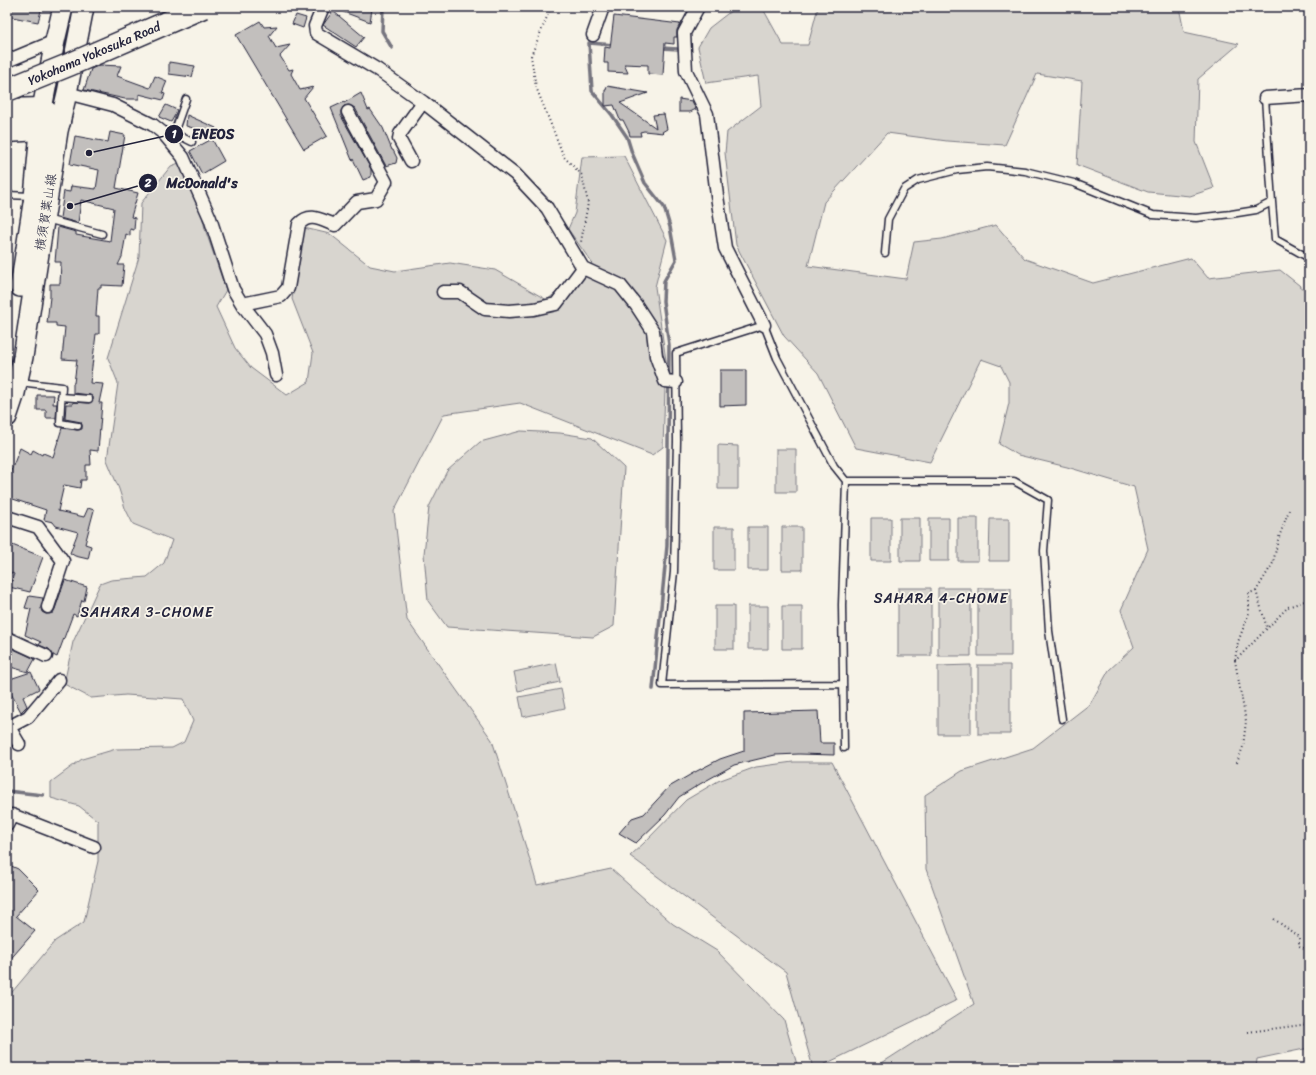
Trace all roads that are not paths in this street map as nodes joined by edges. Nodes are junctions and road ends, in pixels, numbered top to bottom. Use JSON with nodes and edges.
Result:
{"nodes":[{"id":1,"x":63,"y":7,"type":"edge"},
{"id":2,"x":84,"y":7,"type":"edge"},
{"id":3,"x":184,"y":7,"type":"edge"},
{"id":4,"x":203,"y":7,"type":"edge"},
{"id":5,"x":324,"y":7,"type":"edge"},
{"id":6,"x":603,"y":7,"type":"edge"},
{"id":7,"x":698,"y":7,"type":"edge"},
{"id":8,"x":593,"y":35,"type":"dead end"},
{"id":9,"x":55,"y":41,"type":"junction"},
{"id":10,"x":7,"y":61,"type":"edge"},
{"id":11,"x":7,"y":82,"type":"edge"},
{"id":12,"x":7,"y":90,"type":"edge"},
{"id":13,"x":67,"y":93,"type":"junction"},
{"id":14,"x":1309,"y":95,"type":"edge"},
{"id":15,"x":1265,"y":98,"type":"joint"},
{"id":16,"x":186,"y":99,"type":"dead end"},
{"id":17,"x":422,"y":102,"type":"junction"},
{"id":18,"x":7,"y":110,"type":"edge"},
{"id":19,"x":348,"y":112,"type":"dead end"},
{"id":20,"x":41,"y":119,"type":"junction"},
{"id":21,"x":59,"y":122,"type":"junction"},
{"id":22,"x":7,"y":132,"type":"edge"},
{"id":23,"x":168,"y":133,"type":"junction"},
{"id":24,"x":192,"y":142,"type":"dead end"},
{"id":25,"x":411,"y":161,"type":"dead end"},
{"id":26,"x":7,"y":195,"type":"edge"},
{"id":27,"x":34,"y":197,"type":"junction"},
{"id":28,"x":1272,"y":202,"type":"junction"},
{"id":29,"x":44,"y":219,"type":"junction"},
{"id":30,"x":102,"y":234,"type":"dead end"},
{"id":31,"x":885,"y":253,"type":"dead end"},
{"id":32,"x":1309,"y":258,"type":"edge"},
{"id":33,"x":580,"y":263,"type":"junction"},
{"id":34,"x":443,"y":292,"type":"dead end"},
{"id":35,"x":242,"y":304,"type":"junction"},
{"id":36,"x":764,"y":326,"type":"junction"},
{"id":37,"x":12,"y":375,"type":"edge"},
{"id":38,"x":276,"y":375,"type":"dead end"},
{"id":39,"x":676,"y":382,"type":"junction"},
{"id":40,"x":62,"y":397,"type":"junction"},
{"id":41,"x":89,"y":399,"type":"dead end"},
{"id":42,"x":7,"y":417,"type":"edge"},
{"id":43,"x":78,"y":426,"type":"dead end"},
{"id":44,"x":846,"y":481,"type":"junction"},
{"id":45,"x":7,"y":517,"type":"edge"},
{"id":46,"x":48,"y":607,"type":"dead end"},
{"id":47,"x":7,"y":638,"type":"edge"},
{"id":48,"x":46,"y":656,"type":"dead end"},
{"id":49,"x":59,"y":680,"type":"dead end"},
{"id":50,"x":843,"y":684,"type":"junction"},
{"id":51,"x":1062,"y":719,"type":"dead end"},
{"id":52,"x":8,"y":728,"type":"edge"},
{"id":53,"x":19,"y":744,"type":"dead end"},
{"id":54,"x":844,"y":748,"type":"dead end"},
{"id":55,"x":7,"y":825,"type":"edge"},
{"id":56,"x":94,"y":847,"type":"dead end"}],
"edges":[{"from":1,"to":9,"type":"main road","name":"横須賀葉山線"},
{"from":2,"to":13,"type":"main road","name":"横須賀葉山線"},
{"from":3,"to":11,"type":"highway","name":"Yokohama Yokosuka Road"},
{"from":4,"to":12,"type":"highway","name":"Yokohama Yokosuka Road","bridge":true},
{"from":5,"to":17,"type":"street"},
{"from":6,"to":8,"type":"street"},
{"from":7,"to":36,"type":"street"},
{"from":9,"to":10,"type":"street"},
{"from":9,"to":20,"type":"main road","name":"横須賀葉山線"},
{"from":13,"to":21,"type":"main road","name":"横須賀葉山線"},
{"from":13,"to":23,"type":"street"},
{"from":14,"to":15,"type":"street"},
{"from":15,"to":28,"type":"lane"},
{"from":16,"to":23,"type":"lane"},
{"from":17,"to":25,"type":"street"},
{"from":17,"to":33,"type":"street"},
{"from":18,"to":20,"type":"highway"},
{"from":19,"to":35,"type":"street"},
{"from":20,"to":21,"type":"highway"},
{"from":20,"to":22,"type":"highway"},
{"from":20,"to":27,"type":"main road","name":"横須賀葉山線"},
{"from":21,"to":29,"type":"main road","name":"横須賀葉山線"},
{"from":23,"to":24,"type":"lane"},
{"from":23,"to":35,"type":"street"},
{"from":26,"to":27,"type":"lane"},
{"from":27,"to":37,"type":"main road","name":"横須賀葉山線"},
{"from":28,"to":31,"type":"lane"},
{"from":28,"to":32,"type":"lane"},
{"from":29,"to":30,"type":"lane"},
{"from":29,"to":37,"type":"main road","name":"横須賀葉山線"},
{"from":33,"to":34,"type":"street"},
{"from":33,"to":39,"type":"street"},
{"from":35,"to":38,"type":"street"},
{"from":36,"to":39,"type":"lane"},
{"from":36,"to":44,"type":"lane"},
{"from":37,"to":40,"type":"lane"},
{"from":37,"to":42,"type":"main road","name":"横須賀葉山線"},
{"from":39,"to":50,"type":"lane"},
{"from":40,"to":41,"type":"lane"},
{"from":40,"to":43,"type":"lane"},
{"from":44,"to":50,"type":"lane"},
{"from":44,"to":51,"type":"lane"},
{"from":45,"to":46,"type":"street"},
{"from":47,"to":48,"type":"street"},
{"from":49,"to":52,"type":"street"},
{"from":50,"to":54,"type":"lane"},
{"from":52,"to":53,"type":"street"},
{"from":55,"to":56,"type":"street"}]}
